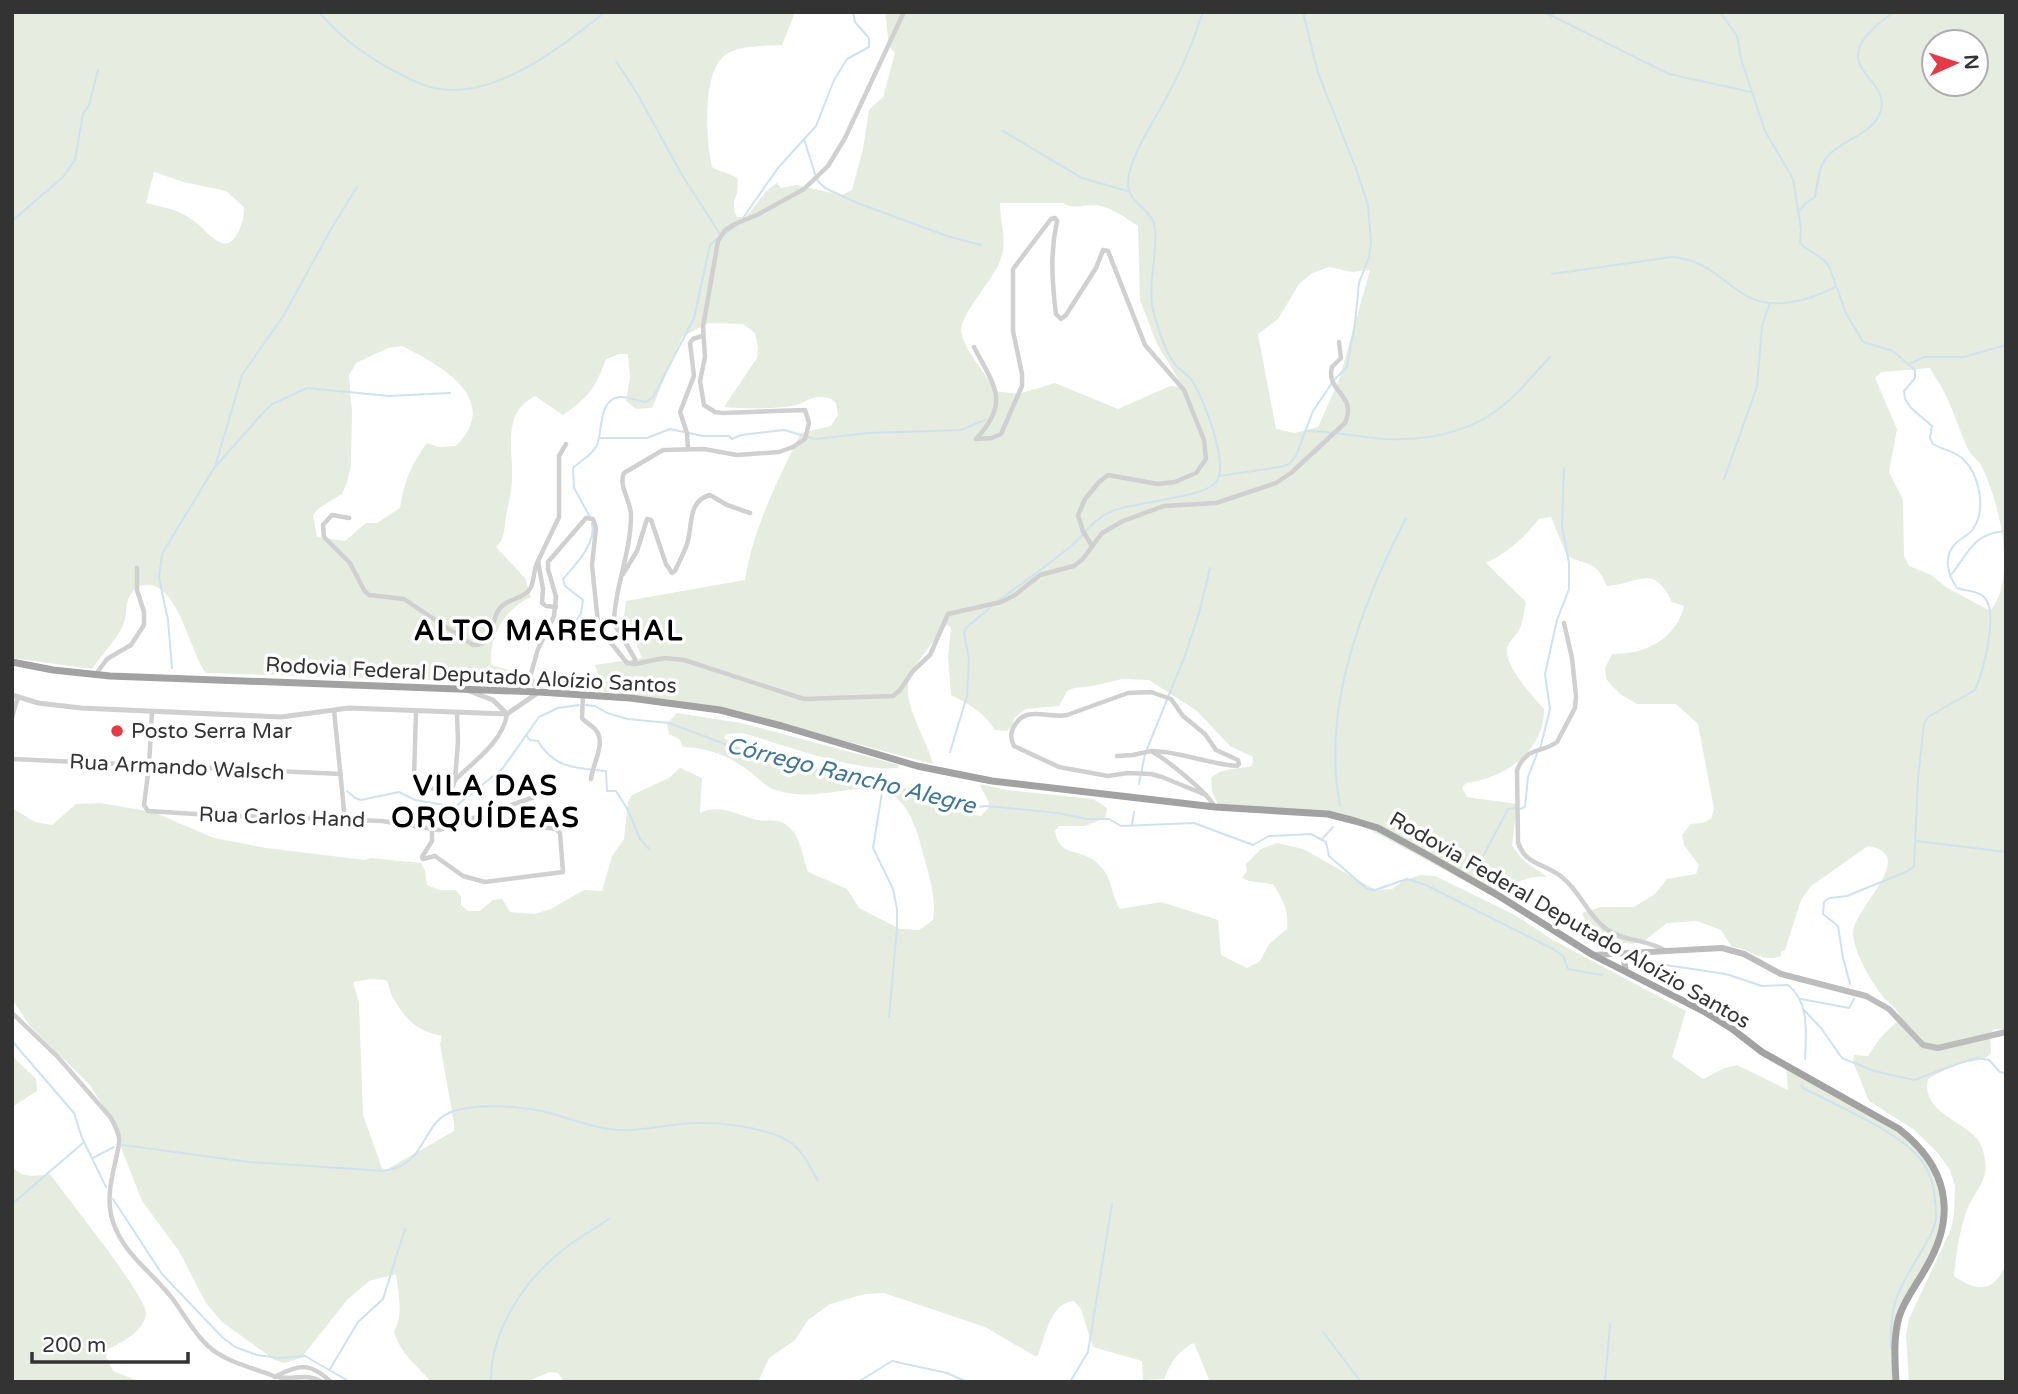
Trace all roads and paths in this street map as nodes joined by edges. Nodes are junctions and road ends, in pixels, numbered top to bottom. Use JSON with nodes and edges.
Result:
{"nodes":[{"id":1,"x":904,"y":12,"type":"edge"},
{"id":2,"x":702,"y":336,"type":"junction"},
{"id":3,"x":1339,"y":342,"type":"dead end"},
{"id":4,"x":974,"y":347,"type":"dead end"},
{"id":5,"x":566,"y":444,"type":"dead end"},
{"id":6,"x":688,"y":449,"type":"junction"},
{"id":7,"x":750,"y":513,"type":"dead end"},
{"id":8,"x":349,"y":518,"type":"dead end"},
{"id":9,"x":1092,"y":546,"type":"junction"},
{"id":10,"x":538,"y":561,"type":"junction"},
{"id":11,"x":137,"y":568,"type":"dead end"},
{"id":12,"x":622,"y":575,"type":"junction"},
{"id":13,"x":556,"y":607,"type":"junction"},
{"id":14,"x":1564,"y":623,"type":"dead end"},
{"id":15,"x":12,"y":662,"type":"edge"},
{"id":16,"x":634,"y":664,"type":"junction"},
{"id":17,"x":96,"y":674,"type":"junction"},
{"id":18,"x":530,"y":677,"type":"junction"},
{"id":19,"x":467,"y":690,"type":"junction"},
{"id":20,"x":518,"y":691,"type":"junction"},
{"id":21,"x":539,"y":692,"type":"junction"},
{"id":22,"x":583,"y":695,"type":"junction"},
{"id":23,"x":15,"y":696,"type":"edge"},
{"id":24,"x":334,"y":709,"type":"junction"},
{"id":25,"x":152,"y":712,"type":"junction"},
{"id":26,"x":416,"y":712,"type":"junction"},
{"id":27,"x":457,"y":713,"type":"junction"},
{"id":28,"x":507,"y":714,"type":"junction"},
{"id":29,"x":12,"y":717,"type":"edge"},
{"id":30,"x":1151,"y":751,"type":"junction"},
{"id":31,"x":1117,"y":756,"type":"dead end"},
{"id":32,"x":12,"y":760,"type":"edge"},
{"id":33,"x":149,"y":766,"type":"junction"},
{"id":34,"x":341,"y":774,"type":"junction"},
{"id":35,"x":591,"y":779,"type":"dead end"},
{"id":36,"x":455,"y":780,"type":"junction"},
{"id":37,"x":1206,"y":795,"type":"junction"},
{"id":38,"x":537,"y":796,"type":"dead end"},
{"id":39,"x":1215,"y":807,"type":"junction"},
{"id":40,"x":345,"y":820,"type":"junction"},
{"id":41,"x":541,"y":827,"type":"dead end"},
{"id":42,"x":432,"y":830,"type":"junction"},
{"id":43,"x":1667,"y":951,"type":"junction"},
{"id":44,"x":1631,"y":952,"type":"junction"},
{"id":45,"x":1593,"y":955,"type":"junction"},
{"id":46,"x":1626,"y":972,"type":"junction"},
{"id":47,"x":12,"y":1013,"type":"edge"},
{"id":48,"x":2006,"y":1032,"type":"edge"},
{"id":49,"x":274,"y":1377,"type":"junction"},
{"id":50,"x":322,"y":1382,"type":"edge"},
{"id":51,"x":331,"y":1382,"type":"edge"},
{"id":52,"x":1896,"y":1382,"type":"edge"}],
"edges":[{"from":1,"to":2,"type":"street"},
{"from":2,"to":6,"type":"street"},
{"from":2,"to":6,"type":"street"},
{"from":3,"to":9,"type":"street"},
{"from":4,"to":9,"type":"street"},
{"from":5,"to":10,"type":"street"},
{"from":6,"to":12,"type":"street"},
{"from":7,"to":12,"type":"street"},
{"from":8,"to":10,"type":"street"},
{"from":9,"to":16,"type":"street"},
{"from":10,"to":13,"type":"street"},
{"from":11,"to":17,"type":"street"},
{"from":12,"to":16,"type":"street"},
{"from":13,"to":16,"type":"street"},
{"from":13,"to":18,"type":"street"},
{"from":14,"to":43,"type":"street"},
{"from":15,"to":17,"type":"highway","name":"Rodovia Federal Deputado Aloízio Santos"},
{"from":17,"to":19,"type":"highway","name":"Rodovia Federal Deputado Aloízio Santos"},
{"from":18,"to":20,"type":"street"},
{"from":18,"to":21,"type":"street"},
{"from":19,"to":20,"type":"highway","name":"Rodovia Federal Deputado Aloízio Santos"},
{"from":19,"to":28,"type":"street"},
{"from":20,"to":21,"type":"highway","name":"Rodovia Federal Deputado Aloízio Santos"},
{"from":21,"to":22,"type":"highway","name":"Rodovia Federal Deputado Aloízio Santos"},
{"from":21,"to":28,"type":"street"},
{"from":22,"to":35,"type":"street"},
{"from":22,"to":39,"type":"highway","name":"Rodovia Federal Deputado Aloízio Santos"},
{"from":23,"to":25,"type":"street"},
{"from":23,"to":29,"type":"street"},
{"from":24,"to":25,"type":"street"},
{"from":24,"to":26,"type":"street"},
{"from":24,"to":34,"type":"street"},
{"from":25,"to":33,"type":"street"},
{"from":26,"to":27,"type":"street"},
{"from":26,"to":36,"type":"street"},
{"from":27,"to":28,"type":"street"},
{"from":27,"to":36,"type":"street"},
{"from":28,"to":36,"type":"street"},
{"from":30,"to":31,"type":"street"},
{"from":30,"to":37,"type":"street"},
{"from":30,"to":37,"type":"street"},
{"from":32,"to":33,"type":"street","name":"Rua Armando Walsch"},
{"from":33,"to":34,"type":"street","name":"Rua Armando Walsch"},
{"from":33,"to":40,"type":"street","name":"Rua Carlos Hand"},
{"from":34,"to":40,"type":"street"},
{"from":37,"to":39,"type":"street"},
{"from":38,"to":42,"type":"street","name":"Rua Carlos Hand"},
{"from":39,"to":45,"type":"highway","name":"Rodovia Federal Deputado Aloízio Santos"},
{"from":40,"to":42,"type":"street","name":"Rua Carlos Hand"},
{"from":41,"to":42,"type":"street"},
{"from":43,"to":44,"type":"main road"},
{"from":43,"to":48,"type":"main road"},
{"from":44,"to":45,"type":"main road"},
{"from":44,"to":46,"type":"main road"},
{"from":45,"to":46,"type":"highway","name":"Rodovia Federal Deputado Aloízio Santos"},
{"from":46,"to":52,"type":"highway","name":"Rodovia Federal Deputado Aloízio Santos"},
{"from":47,"to":49,"type":"street"},
{"from":49,"to":50,"type":"street"},
{"from":49,"to":51,"type":"street"}]}
